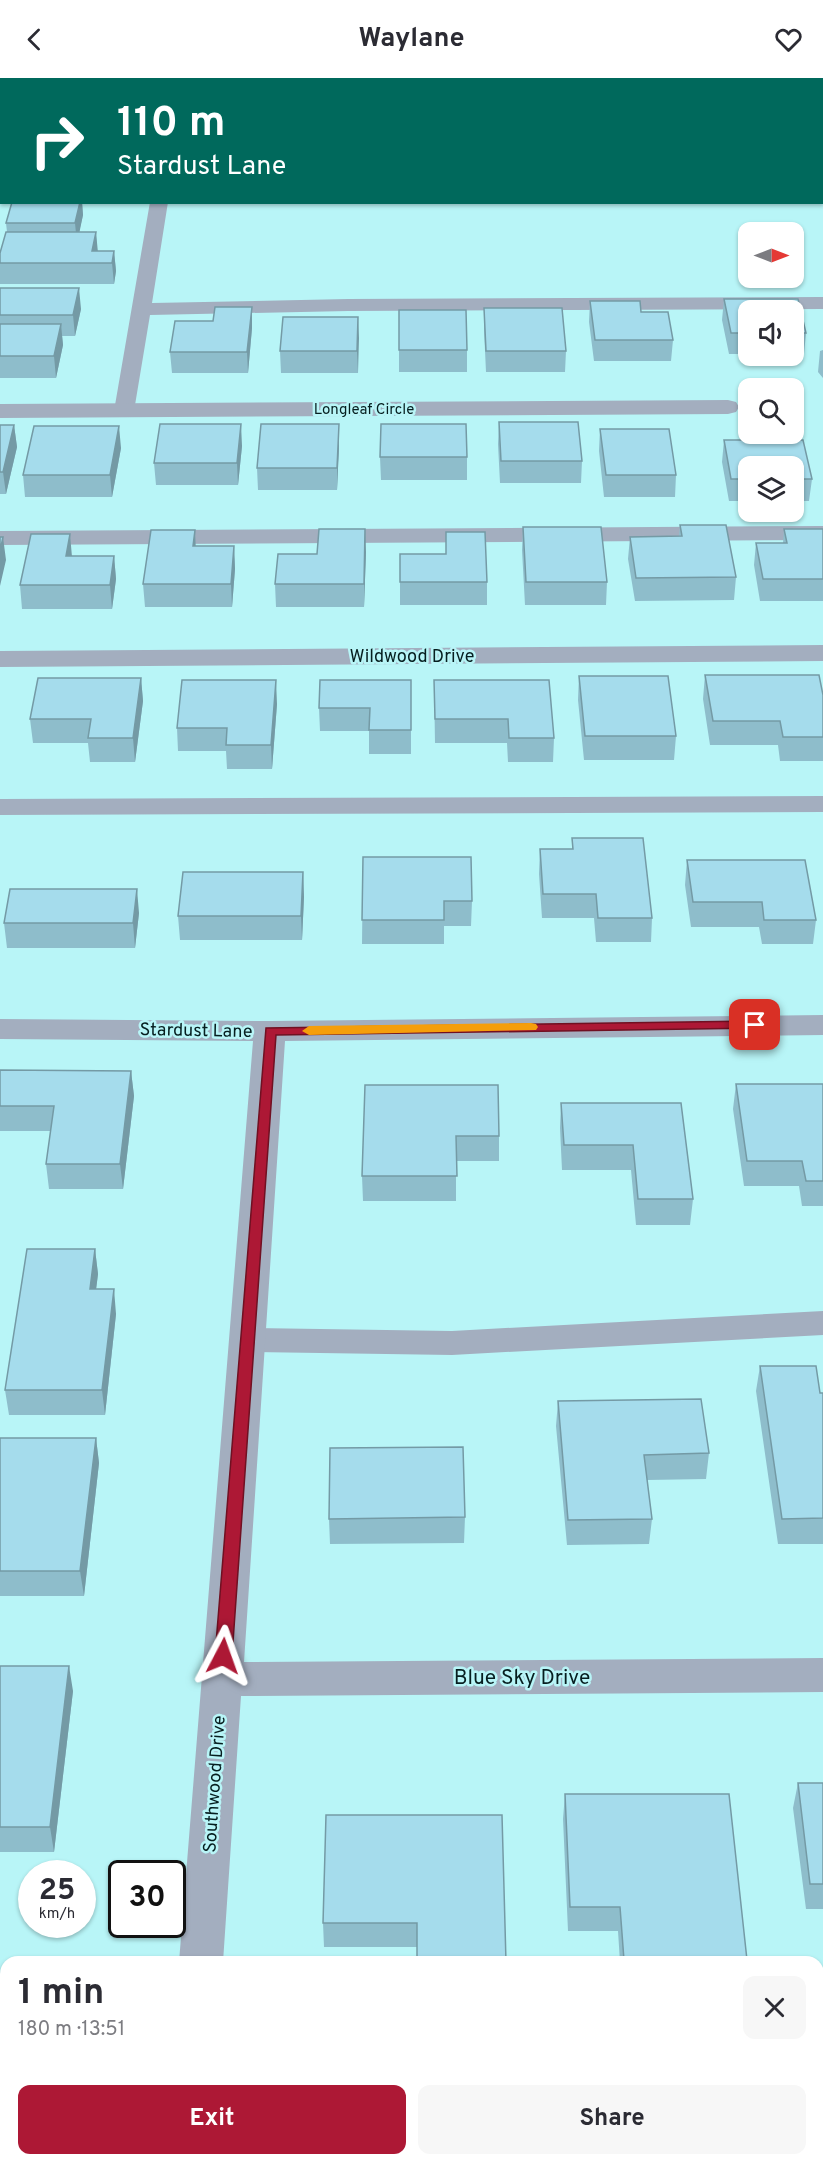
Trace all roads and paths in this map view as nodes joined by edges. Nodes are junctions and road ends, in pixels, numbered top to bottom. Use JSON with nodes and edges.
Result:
{"nodes":[{"id":1,"x":159,"y":204,"type":"edge"},
{"id":2,"x":823,"y":303,"type":"edge"},
{"id":3,"x":141,"y":309,"type":"junction"},
{"id":4,"x":729,"y":407,"type":"dead end"},
{"id":5,"x":0,"y":411,"type":"edge"},
{"id":6,"x":124,"y":411,"type":"junction"},
{"id":7,"x":823,"y":533,"type":"edge"},
{"id":8,"x":0,"y":538,"type":"edge"},
{"id":9,"x":823,"y":653,"type":"edge"},
{"id":10,"x":0,"y":659,"type":"edge"},
{"id":11,"x":823,"y":804,"type":"edge"},
{"id":12,"x":0,"y":807,"type":"edge"},
{"id":13,"x":823,"y":1025,"type":"edge"},
{"id":14,"x":0,"y":1029,"type":"edge"},
{"id":15,"x":270,"y":1031,"type":"junction"},
{"id":16,"x":823,"y":1323,"type":"edge"},
{"id":17,"x":247,"y":1340,"type":"junction"},
{"id":18,"x":823,"y":1675,"type":"edge"},
{"id":19,"x":222,"y":1679,"type":"junction"},
{"id":20,"x":201,"y":1956,"type":"edge"},
{"id":21,"x":773,"y":2166,"type":"edge"},
{"id":22,"x":823,"y":2166,"type":"edge"}],
"edges":[{"from":1,"to":3,"type":"lane"},
{"from":2,"to":3,"type":"lane"},
{"from":3,"to":6,"type":"lane"},
{"from":4,"to":6,"type":"street","name":"Longleaf Circle"},
{"from":5,"to":6,"type":"street","name":"Longleaf Circle"},
{"from":7,"to":8,"type":"lane"},
{"from":9,"to":10,"type":"street","name":"Wildwood Drive"},
{"from":11,"to":12,"type":"lane"},
{"from":13,"to":15,"type":"street","name":"Stardust Lane"},
{"from":14,"to":15,"type":"street","name":"Stardust Lane"},
{"from":15,"to":17,"type":"street","name":"Southwood Drive"},
{"from":16,"to":17,"type":"lane"},
{"from":17,"to":19,"type":"street","name":"Southwood Drive"},
{"from":18,"to":19,"type":"street","name":"Blue Sky Drive"},
{"from":19,"to":20,"type":"street","name":"Southwood Drive"},
{"from":21,"to":22,"type":"lane"}]}
